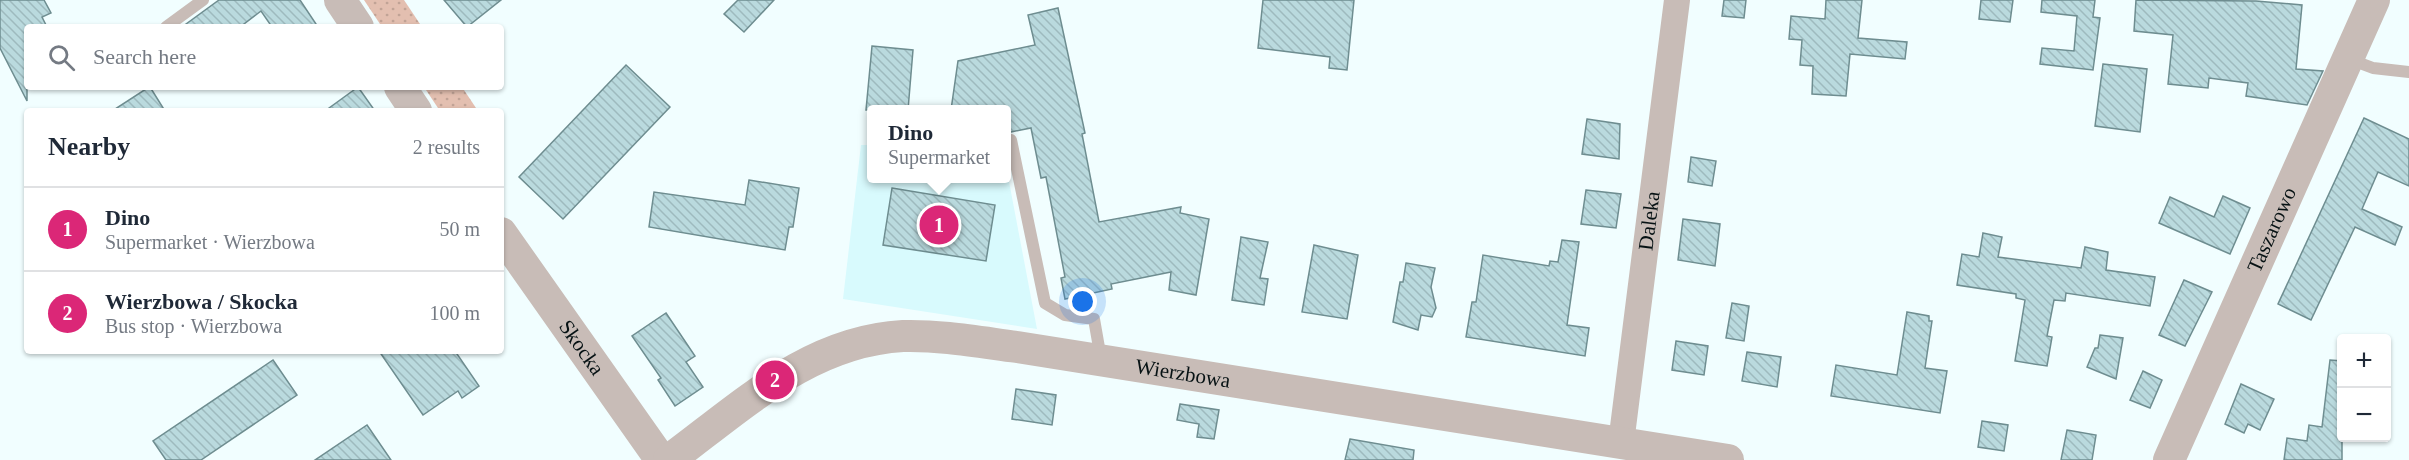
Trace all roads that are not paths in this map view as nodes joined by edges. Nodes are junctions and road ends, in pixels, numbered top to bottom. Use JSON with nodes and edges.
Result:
{"nodes":[{"id":1,"x":203,"y":0,"type":"edge"},
{"id":2,"x":340,"y":0,"type":"edge"},
{"id":3,"x":1677,"y":0,"type":"edge"},
{"id":4,"x":2374,"y":0,"type":"edge"},
{"id":5,"x":170,"y":24,"type":"edge"},
{"id":6,"x":356,"y":24,"type":"edge"},
{"id":7,"x":2348,"y":58,"type":"junction"},
{"id":8,"x":2409,"y":72,"type":"edge"},
{"id":9,"x":402,"y":90,"type":"edge"},
{"id":10,"x":414,"y":108,"type":"edge"},
{"id":11,"x":1011,"y":140,"type":"dead end"},
{"id":12,"x":504,"y":237,"type":"edge"},
{"id":13,"x":1101,"y":360,"type":"junction"},
{"id":14,"x":1621,"y":443,"type":"junction"},
{"id":15,"x":661,"y":460,"type":"edge"},
{"id":16,"x":669,"y":460,"type":"edge"},
{"id":17,"x":1728,"y":460,"type":"edge"},
{"id":18,"x":2169,"y":460,"type":"edge"}],
"edges":[{"from":1,"to":5,"type":"lane"},
{"from":2,"to":6,"type":"street"},
{"from":3,"to":14,"type":"street","name":"Daleka"},
{"from":4,"to":7,"type":"street","name":"Taszarowo"},
{"from":7,"to":8,"type":"lane"},
{"from":7,"to":18,"type":"street","name":"Taszarowo"},
{"from":9,"to":10,"type":"street"},
{"from":11,"to":13,"type":"lane"},
{"from":12,"to":15,"type":"street","name":"Skocka"},
{"from":13,"to":14,"type":"street","name":"Wierzbowa"},
{"from":13,"to":16,"type":"street","name":"Wierzbowa"},
{"from":14,"to":17,"type":"street","name":"Wierzbowa"}]}
